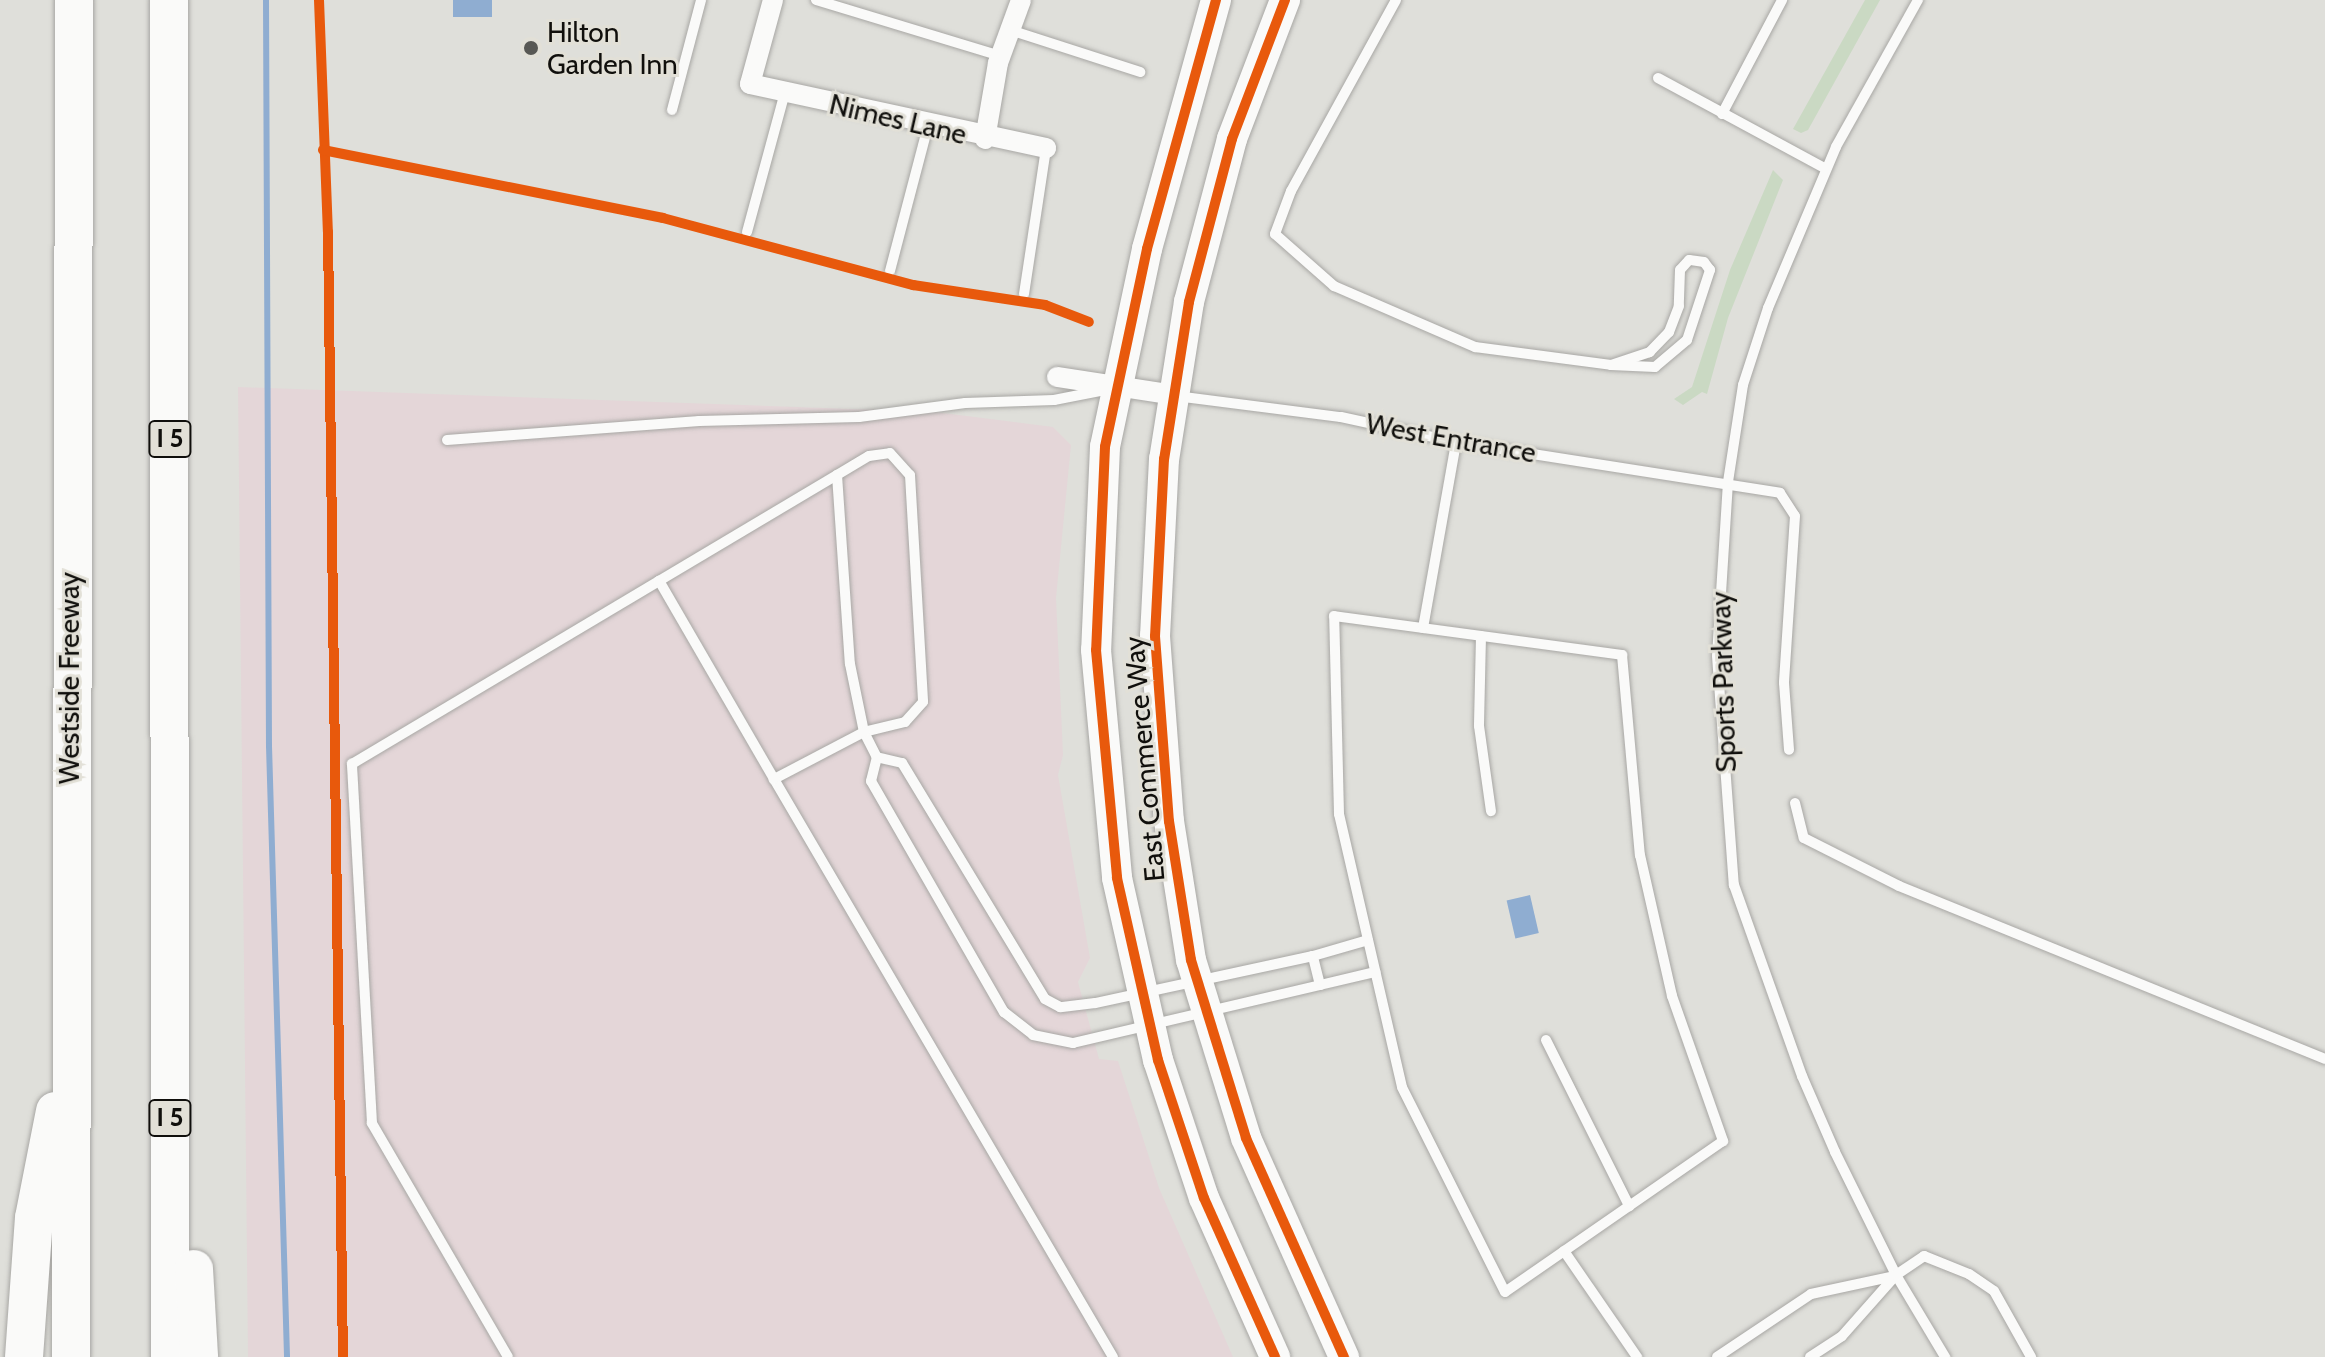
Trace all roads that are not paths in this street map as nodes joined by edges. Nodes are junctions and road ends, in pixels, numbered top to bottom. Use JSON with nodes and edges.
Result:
{"nodes":[{"id":1,"x":74,"y":0,"type":"edge"},
{"id":2,"x":169,"y":0,"type":"edge"},
{"id":3,"x":701,"y":0,"type":"edge"},
{"id":4,"x":773,"y":0,"type":"edge"},
{"id":5,"x":816,"y":0,"type":"edge"},
{"id":6,"x":1021,"y":0,"type":"edge"},
{"id":7,"x":1216,"y":0,"type":"edge"},
{"id":8,"x":1285,"y":0,"type":"edge"},
{"id":9,"x":1396,"y":0,"type":"edge"},
{"id":10,"x":1782,"y":0,"type":"edge"},
{"id":11,"x":1918,"y":0,"type":"edge"},
{"id":12,"x":1010,"y":30,"type":"junction"},
{"id":13,"x":1000,"y":56,"type":"junction"},
{"id":14,"x":1140,"y":72,"type":"dead end"},
{"id":15,"x":1658,"y":78,"type":"dead end"},
{"id":16,"x":785,"y":92,"type":"junction"},
{"id":17,"x":672,"y":110,"type":"dead end"},
{"id":18,"x":1722,"y":114,"type":"junction"},
{"id":19,"x":928,"y":126,"type":"junction"},
{"id":20,"x":985,"y":139,"type":"junction"},
{"id":21,"x":1046,"y":148,"type":"joint"},
{"id":22,"x":1826,"y":169,"type":"junction"},
{"id":23,"x":747,"y":232,"type":"dead end"},
{"id":24,"x":890,"y":271,"type":"dead end"},
{"id":25,"x":1024,"y":294,"type":"dead end"},
{"id":26,"x":1611,"y":365,"type":"junction"},
{"id":27,"x":1057,"y":377,"type":"dead end"},
{"id":28,"x":1119,"y":387,"type":"junction"},
{"id":29,"x":1174,"y":395,"type":"junction"},
{"id":30,"x":447,"y":440,"type":"dead end"},
{"id":31,"x":1456,"y":442,"type":"junction"},
{"id":32,"x":837,"y":475,"type":"junction"},
{"id":33,"x":1728,"y":482,"type":"junction"},
{"id":34,"x":659,"y":581,"type":"junction"},
{"id":35,"x":1423,"y":628,"type":"junction"},
{"id":36,"x":1481,"y":636,"type":"junction"},
{"id":37,"x":864,"y":732,"type":"junction"},
{"id":38,"x":1789,"y":750,"type":"dead end"},
{"id":39,"x":877,"y":757,"type":"junction"},
{"id":40,"x":774,"y":779,"type":"junction"},
{"id":41,"x":1795,"y":803,"type":"dead end"},
{"id":42,"x":1491,"y":811,"type":"dead end"},
{"id":43,"x":170,"y":879,"type":"junction"},
{"id":44,"x":1368,"y":940,"type":"junction"},
{"id":45,"x":1313,"y":956,"type":"junction"},
{"id":46,"x":1375,"y":972,"type":"junction"},
{"id":47,"x":1320,"y":985,"type":"junction"},
{"id":48,"x":1142,"y":993,"type":"junction"},
{"id":49,"x":1202,"y":998,"type":"junction"},
{"id":50,"x":1149,"y":1024,"type":"junction"},
{"id":51,"x":1546,"y":1040,"type":"dead end"},
{"id":52,"x":2325,"y":1059,"type":"edge"},
{"id":53,"x":69,"y":1066,"type":"junction"},
{"id":54,"x":1629,"y":1206,"type":"junction"},
{"id":55,"x":1564,"y":1251,"type":"junction"},
{"id":56,"x":1896,"y":1275,"type":"junction"},
{"id":57,"x":24,"y":1357,"type":"edge"},
{"id":58,"x":71,"y":1357,"type":"edge"},
{"id":59,"x":170,"y":1357,"type":"edge"},
{"id":60,"x":199,"y":1357,"type":"edge"},
{"id":61,"x":508,"y":1357,"type":"edge"},
{"id":62,"x":1113,"y":1357,"type":"edge"},
{"id":63,"x":1275,"y":1357,"type":"edge"},
{"id":64,"x":1344,"y":1357,"type":"edge"},
{"id":65,"x":1637,"y":1357,"type":"edge"},
{"id":66,"x":1717,"y":1357,"type":"edge"},
{"id":67,"x":1810,"y":1357,"type":"edge"},
{"id":68,"x":1945,"y":1357,"type":"edge"},
{"id":69,"x":2031,"y":1357,"type":"edge"}],
"edges":[{"from":1,"to":53,"type":"highway","name":"Westside Freeway"},
{"from":2,"to":43,"type":"highway","number":"I 5"},
{"from":3,"to":17,"type":"lane"},
{"from":4,"to":16,"type":"street","name":"Nimes Lane"},
{"from":5,"to":13,"type":"lane"},
{"from":6,"to":12,"type":"street"},
{"from":7,"to":28,"type":"main road","name":"East Commerce Way"},
{"from":8,"to":29,"type":"main road","name":"East Commerce Way"},
{"from":9,"to":26,"type":"lane"},
{"from":10,"to":18,"type":"lane"},
{"from":11,"to":22,"type":"lane","name":"Sports Parkway"},
{"from":12,"to":13,"type":"street"},
{"from":12,"to":14,"type":"lane"},
{"from":13,"to":20,"type":"street"},
{"from":15,"to":18,"type":"lane"},
{"from":16,"to":19,"type":"street","name":"Nimes Lane"},
{"from":16,"to":23,"type":"lane"},
{"from":18,"to":22,"type":"lane"},
{"from":19,"to":20,"type":"street","name":"Nimes Lane"},
{"from":19,"to":24,"type":"lane"},
{"from":20,"to":21,"type":"street","name":"Nimes Lane"},
{"from":21,"to":25,"type":"lane"},
{"from":22,"to":33,"type":"lane","name":"Sports Parkway"},
{"from":26,"to":26,"type":"lane"},
{"from":27,"to":28,"type":"street"},
{"from":28,"to":29,"type":"street"},
{"from":28,"to":30,"type":"lane"},
{"from":28,"to":48,"type":"main road","name":"East Commerce Way"},
{"from":29,"to":31,"type":"lane","name":"West Entrance"},
{"from":29,"to":49,"type":"main road","name":"East Commerce Way"},
{"from":31,"to":33,"type":"lane","name":"West Entrance"},
{"from":31,"to":35,"type":"lane"},
{"from":32,"to":34,"type":"lane"},
{"from":32,"to":37,"type":"lane"},
{"from":32,"to":37,"type":"lane"},
{"from":33,"to":38,"type":"lane","name":"West Entrance"},
{"from":33,"to":56,"type":"lane","name":"Sports Parkway"},
{"from":34,"to":40,"type":"lane"},
{"from":34,"to":61,"type":"lane"},
{"from":35,"to":36,"type":"lane"},
{"from":35,"to":44,"type":"lane"},
{"from":36,"to":42,"type":"lane"},
{"from":36,"to":54,"type":"lane"},
{"from":37,"to":39,"type":"lane"},
{"from":37,"to":40,"type":"lane"},
{"from":39,"to":48,"type":"lane"},
{"from":39,"to":50,"type":"lane"},
{"from":40,"to":62,"type":"lane"},
{"from":41,"to":52,"type":"lane"},
{"from":43,"to":59,"type":"highway","number":"I 5"},
{"from":43,"to":60,"type":"highway"},
{"from":44,"to":45,"type":"lane"},
{"from":44,"to":46,"type":"lane"},
{"from":45,"to":47,"type":"lane"},
{"from":45,"to":49,"type":"lane"},
{"from":46,"to":47,"type":"lane"},
{"from":46,"to":55,"type":"lane"},
{"from":47,"to":49,"type":"lane"},
{"from":48,"to":49,"type":"lane"},
{"from":48,"to":50,"type":"main road","name":"East Commerce Way"},
{"from":49,"to":50,"type":"lane"},
{"from":49,"to":64,"type":"main road","name":"East Commerce Way"},
{"from":50,"to":63,"type":"main road","name":"East Commerce Way"},
{"from":51,"to":54,"type":"lane"},
{"from":53,"to":57,"type":"highway"},
{"from":53,"to":58,"type":"highway","name":"Westside Freeway"},
{"from":54,"to":55,"type":"lane"},
{"from":55,"to":65,"type":"lane"},
{"from":56,"to":66,"type":"lane"},
{"from":56,"to":67,"type":"lane"},
{"from":56,"to":68,"type":"lane","name":"Sports Parkway"},
{"from":56,"to":69,"type":"lane"}]}
